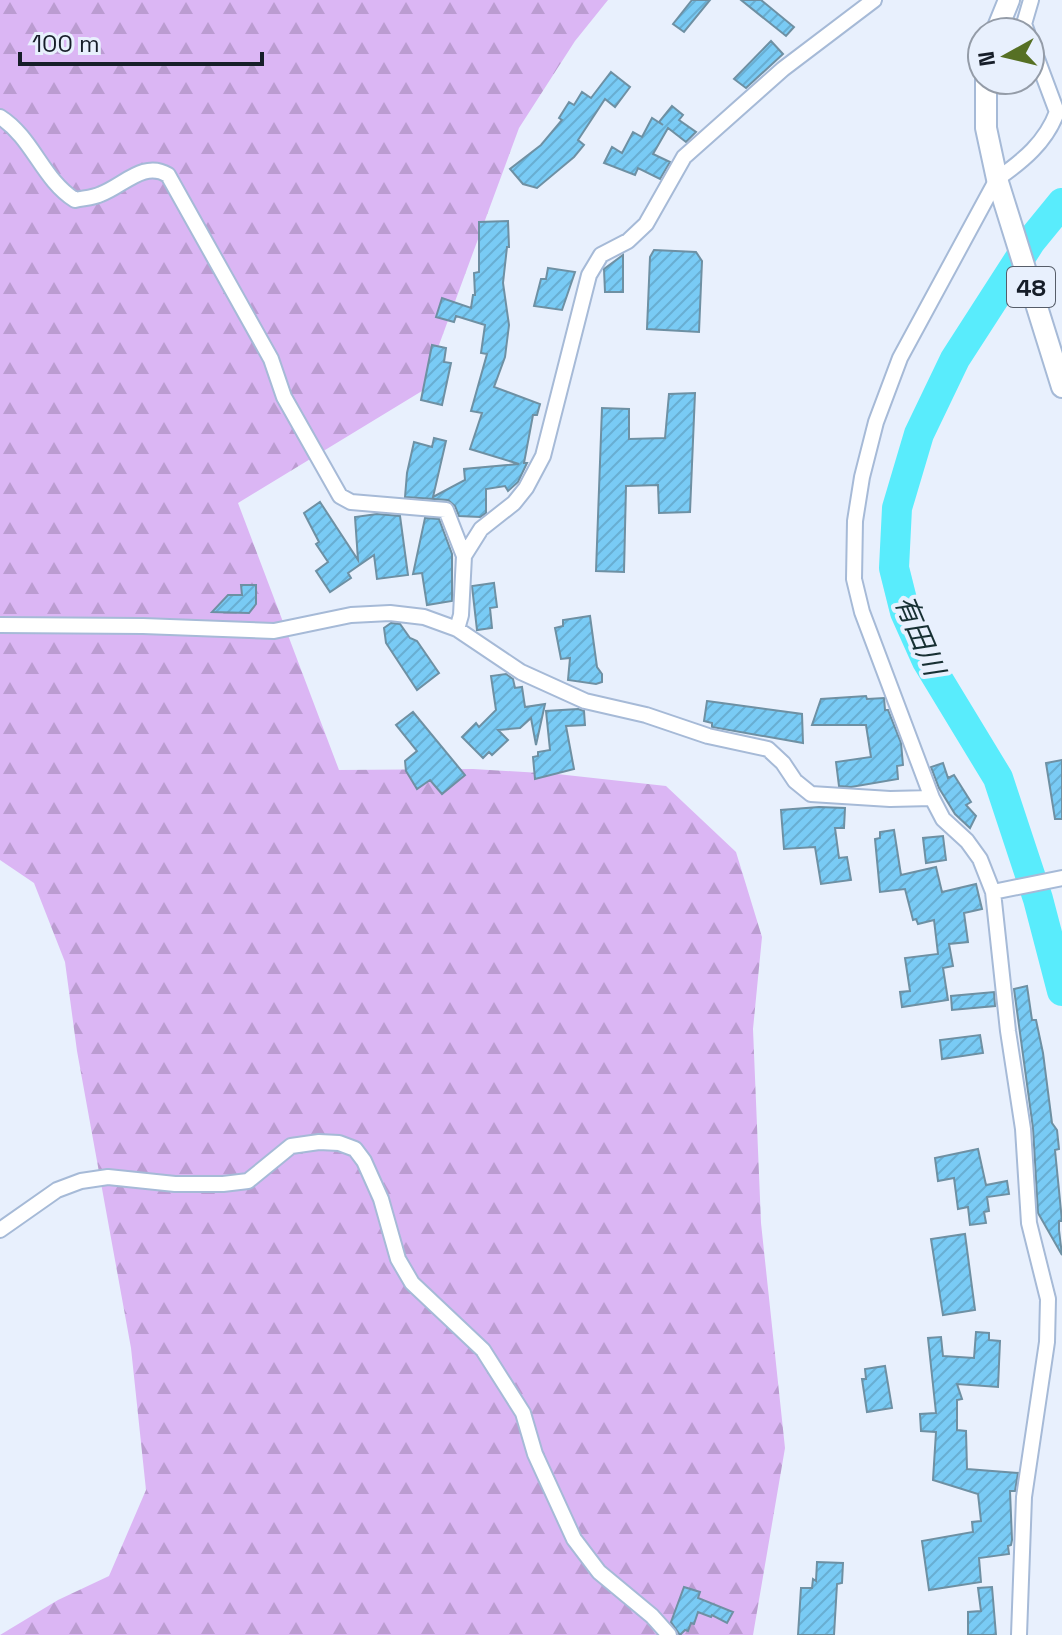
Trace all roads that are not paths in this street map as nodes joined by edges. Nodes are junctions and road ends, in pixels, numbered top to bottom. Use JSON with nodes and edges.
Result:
{"nodes":[{"id":1,"x":874,"y":0,"type":"edge"},
{"id":2,"x":1046,"y":83,"type":"edge"},
{"id":3,"x":986,"y":96,"type":"edge"},
{"id":4,"x":0,"y":117,"type":"edge"},
{"id":5,"x":1000,"y":187,"type":"junction"},
{"id":6,"x":1060,"y":382,"type":"edge"},
{"id":7,"x":464,"y":556,"type":"junction"},
{"id":8,"x":0,"y":625,"type":"edge"},
{"id":9,"x":457,"y":629,"type":"junction"},
{"id":10,"x":932,"y":798,"type":"junction"},
{"id":11,"x":1062,"y":878,"type":"edge"},
{"id":12,"x":993,"y":892,"type":"junction"},
{"id":13,"x":0,"y":1230,"type":"edge"},
{"id":14,"x":669,"y":1635,"type":"edge"},
{"id":15,"x":1019,"y":1635,"type":"edge"}],
"edges":[{"from":1,"to":7,"type":"street"},
{"from":2,"to":5,"type":"street"},
{"from":3,"to":5,"type":"main road","number":"48"},
{"from":4,"to":7,"type":"street"},
{"from":5,"to":6,"type":"main road","number":"48"},
{"from":5,"to":10,"type":"street"},
{"from":7,"to":9,"type":"street"},
{"from":8,"to":9,"type":"street"},
{"from":9,"to":10,"type":"street"},
{"from":10,"to":12,"type":"street"},
{"from":11,"to":12,"type":"street"},
{"from":12,"to":15,"type":"street"},
{"from":13,"to":14,"type":"street"}]}
